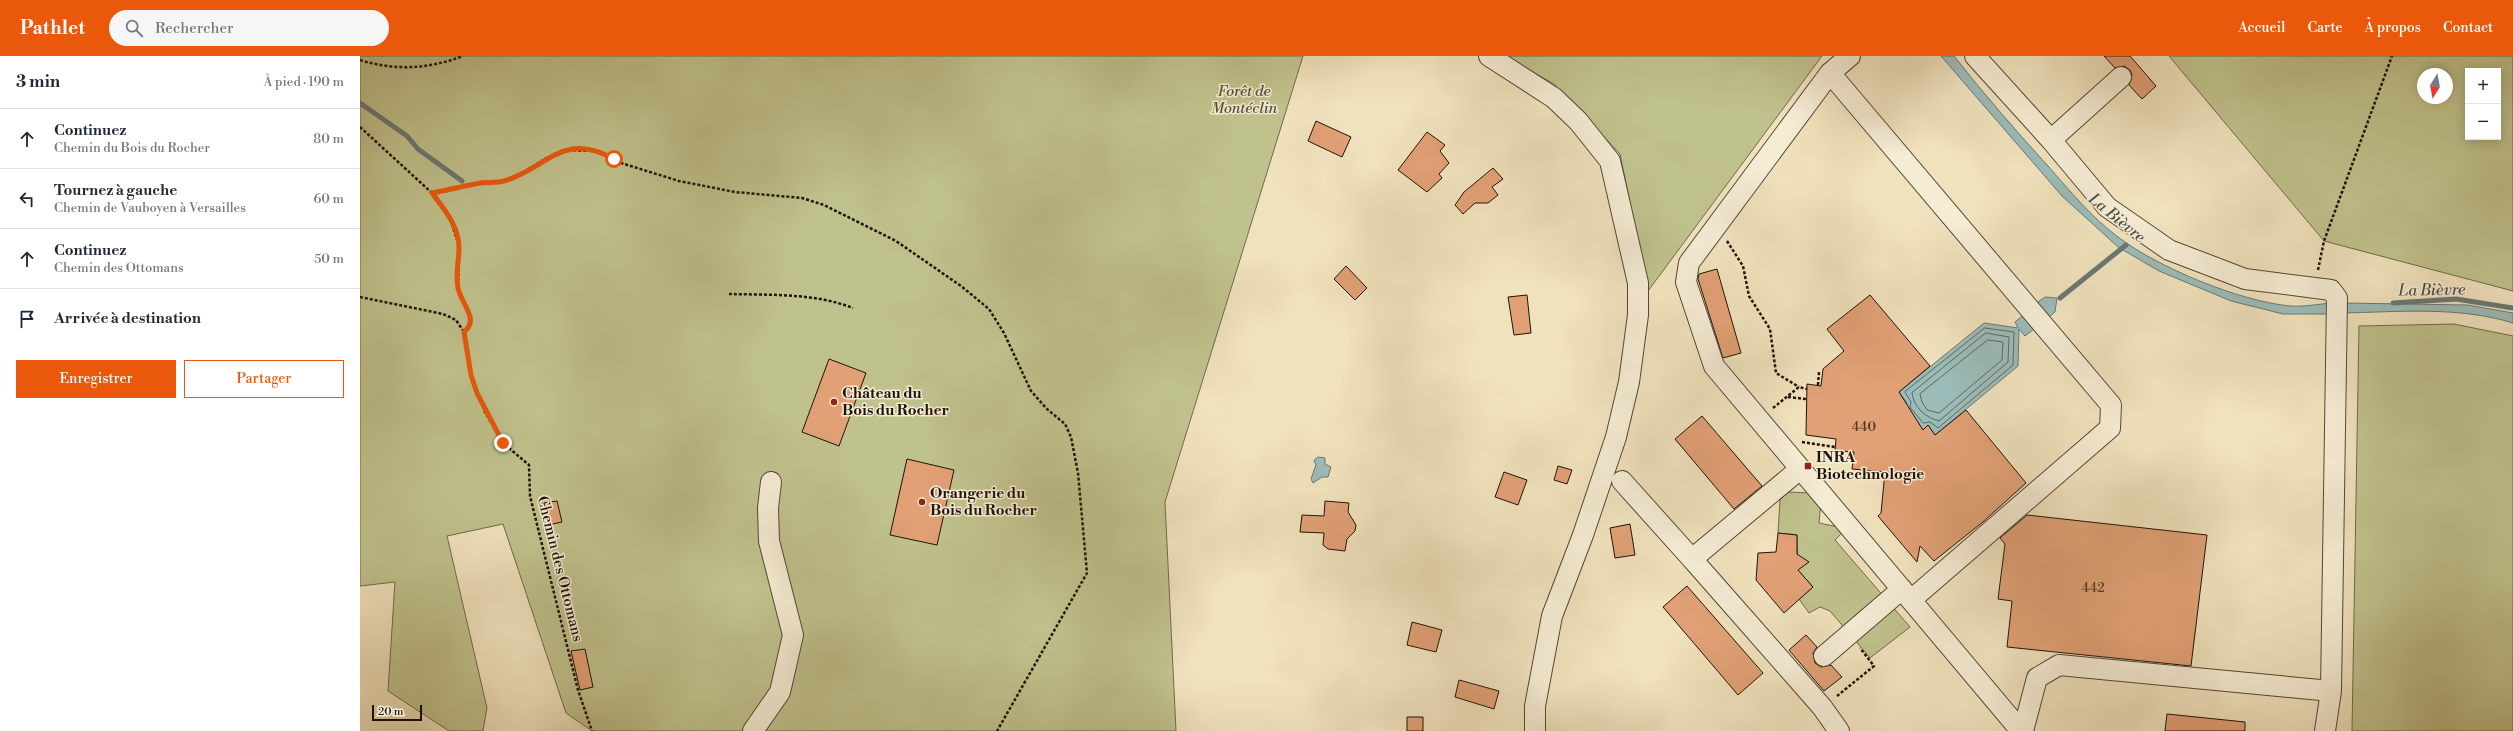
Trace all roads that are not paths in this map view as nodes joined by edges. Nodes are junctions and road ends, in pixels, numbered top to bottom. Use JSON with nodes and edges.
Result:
{"nodes":[{"id":1,"x":1489,"y":56,"type":"edge"},
{"id":2,"x":1850,"y":56,"type":"edge"},
{"id":3,"x":1975,"y":56,"type":"edge"},
{"id":4,"x":1830,"y":73,"type":"junction"},
{"id":5,"x":2121,"y":77,"type":"dead end"},
{"id":6,"x":2051,"y":140,"type":"junction"},
{"id":7,"x":1800,"y":470,"type":"junction"},
{"id":8,"x":1622,"y":481,"type":"dead end"},
{"id":9,"x":771,"y":482,"type":"dead end"},
{"id":10,"x":1692,"y":559,"type":"junction"},
{"id":11,"x":1907,"y":595,"type":"junction"},
{"id":12,"x":1824,"y":656,"type":"dead end"},
{"id":13,"x":2331,"y":691,"type":"junction"},
{"id":14,"x":753,"y":731,"type":"edge"},
{"id":15,"x":1535,"y":731,"type":"edge"},
{"id":16,"x":1839,"y":731,"type":"edge"},
{"id":17,"x":2022,"y":731,"type":"edge"},
{"id":18,"x":2325,"y":731,"type":"edge"}],
"edges":[{"from":1,"to":15,"type":"street"},
{"from":2,"to":4,"type":"street"},
{"from":3,"to":6,"type":"street"},
{"from":4,"to":7,"type":"street"},
{"from":4,"to":11,"type":"street"},
{"from":5,"to":6,"type":"street"},
{"from":6,"to":13,"type":"street"},
{"from":7,"to":10,"type":"street"},
{"from":7,"to":11,"type":"street"},
{"from":8,"to":10,"type":"street"},
{"from":9,"to":14,"type":"street"},
{"from":10,"to":16,"type":"street"},
{"from":11,"to":12,"type":"street"},
{"from":11,"to":17,"type":"street"},
{"from":13,"to":17,"type":"street"},
{"from":13,"to":18,"type":"street"}]}
